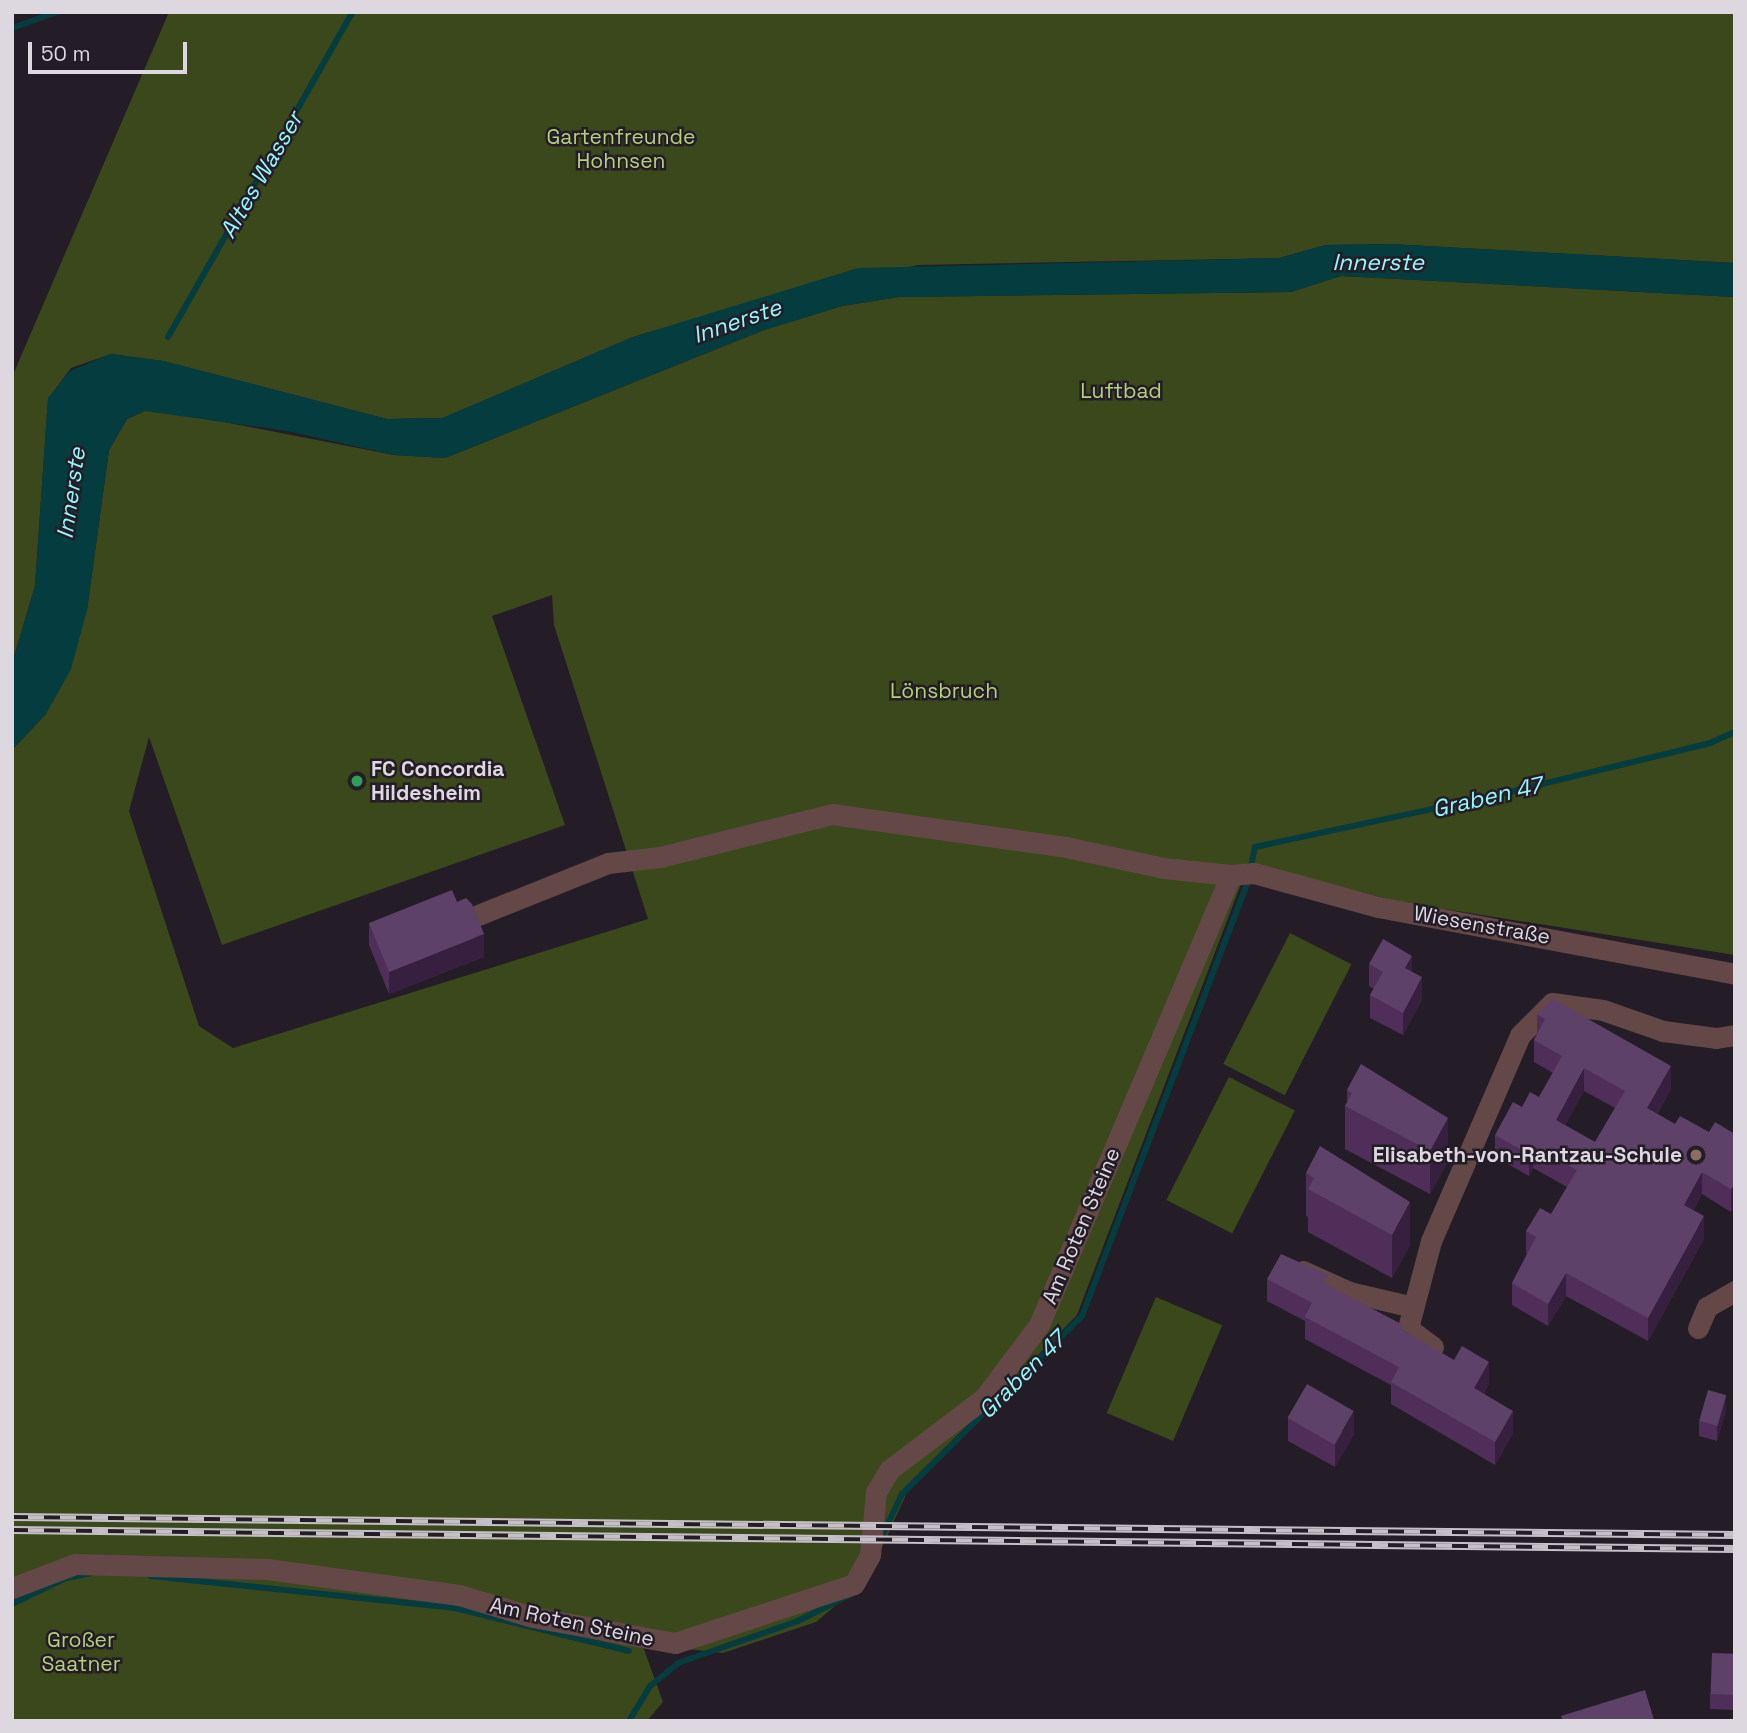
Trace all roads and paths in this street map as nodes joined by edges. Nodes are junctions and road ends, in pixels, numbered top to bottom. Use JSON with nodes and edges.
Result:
{"nodes":[{"id":1,"x":1231,"y":875,"type":"junction"},
{"id":2,"x":478,"y":915,"type":"edge"},
{"id":3,"x":1735,"y":974,"type":"edge"},
{"id":4,"x":1735,"y":1035,"type":"edge"},
{"id":5,"x":1444,"y":1141,"type":"edge"},
{"id":6,"x":1466,"y":1154,"type":"junction"},
{"id":7,"x":1409,"y":1227,"type":"edge"},
{"id":8,"x":1431,"y":1241,"type":"junction"},
{"id":9,"x":1281,"y":1262,"type":"edge"},
{"id":10,"x":1735,"y":1291,"type":"edge"},
{"id":11,"x":1413,"y":1307,"type":"junction"},
{"id":12,"x":1698,"y":1328,"type":"dead end"},
{"id":13,"x":1433,"y":1347,"type":"edge"},
{"id":14,"x":12,"y":1588,"type":"edge"}],
"edges":[{"from":1,"to":2,"type":"street","name":"Wiesenstraße"},
{"from":1,"to":3,"type":"street","name":"Wiesenstraße"},
{"from":1,"to":14,"type":"street","name":"Am Roten Steine"},
{"from":4,"to":6,"type":"street"},
{"from":5,"to":6,"type":"street"},
{"from":6,"to":8,"type":"street"},
{"from":7,"to":8,"type":"street"},
{"from":8,"to":11,"type":"street"},
{"from":9,"to":11,"type":"street"},
{"from":10,"to":12,"type":"street"},
{"from":11,"to":13,"type":"street"}]}
